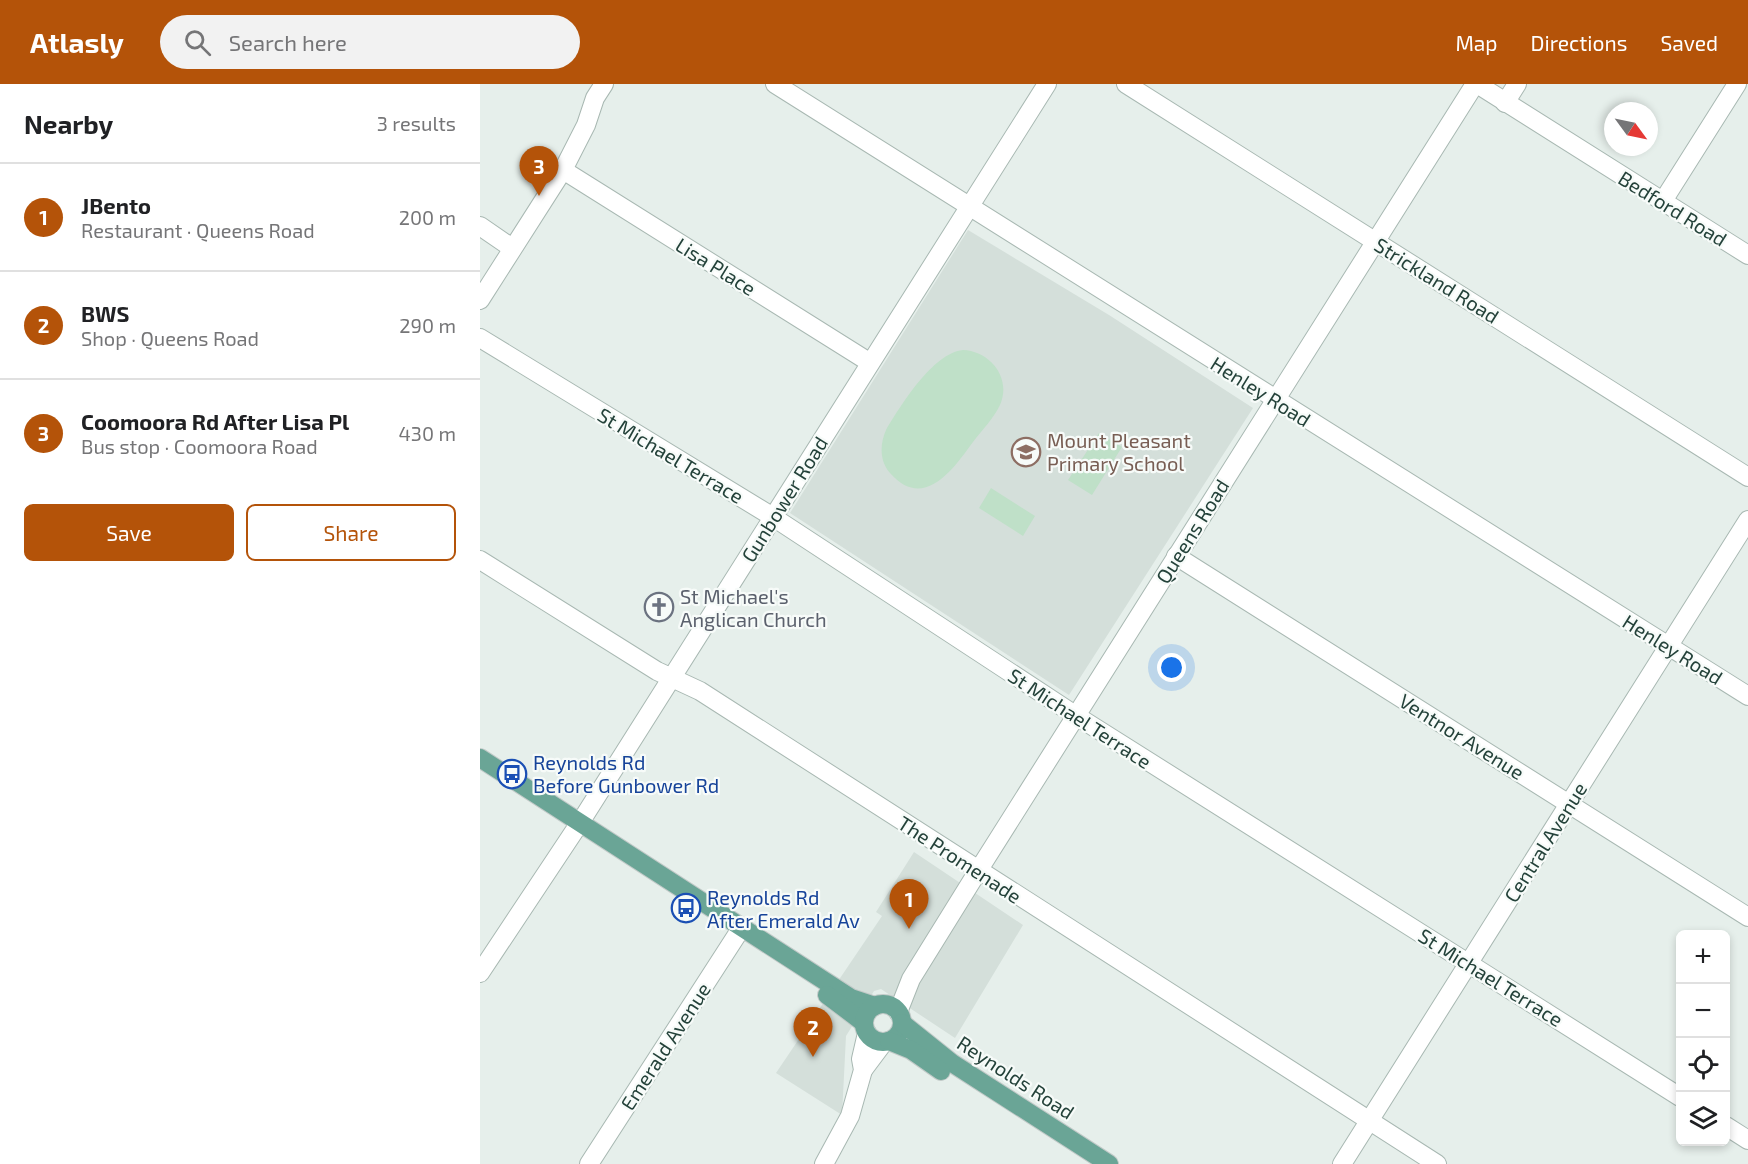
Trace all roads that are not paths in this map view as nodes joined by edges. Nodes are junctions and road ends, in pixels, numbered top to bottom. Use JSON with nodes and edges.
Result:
{"nodes":[{"id":1,"x":776,"y":84,"type":"edge"},
{"id":2,"x":1047,"y":84,"type":"edge"},
{"id":3,"x":1126,"y":84,"type":"edge"},
{"id":4,"x":1476,"y":84,"type":"edge"},
{"id":5,"x":1517,"y":84,"type":"edge"},
{"id":6,"x":1737,"y":84,"type":"edge"},
{"id":7,"x":606,"y":86,"type":"edge"},
{"id":8,"x":1505,"y":103,"type":"junction"},
{"id":9,"x":563,"y":170,"type":"junction"},
{"id":10,"x":1664,"y":201,"type":"junction"},
{"id":11,"x":969,"y":205,"type":"junction"},
{"id":12,"x":480,"y":226,"type":"edge"},
{"id":13,"x":1377,"y":241,"type":"junction"},
{"id":14,"x":512,"y":248,"type":"junction"},
{"id":15,"x":1748,"y":255,"type":"edge"},
{"id":16,"x":480,"y":300,"type":"edge"},
{"id":17,"x":480,"y":338,"type":"edge"},
{"id":18,"x":869,"y":362,"type":"junction"},
{"id":19,"x":1275,"y":400,"type":"junction"},
{"id":20,"x":1748,"y":477,"type":"edge"},
{"id":21,"x":773,"y":517,"type":"junction"},
{"id":22,"x":1748,"y":520,"type":"edge"},
{"id":23,"x":1176,"y":556,"type":"junction"},
{"id":24,"x":480,"y":560,"type":"edge"},
{"id":25,"x":1668,"y":646,"type":"junction"},
{"id":26,"x":673,"y":676,"type":"junction"},
{"id":27,"x":1748,"y":696,"type":"edge"},
{"id":28,"x":1075,"y":716,"type":"junction"},
{"id":29,"x":480,"y":758,"type":"edge"},
{"id":30,"x":480,"y":770,"type":"edge"},
{"id":31,"x":504,"y":779,"type":"junction"},
{"id":32,"x":1569,"y":804,"type":"junction"},
{"id":33,"x":576,"y":827,"type":"junction"},
{"id":34,"x":978,"y":871,"type":"junction"},
{"id":35,"x":1748,"y":916,"type":"edge"},
{"id":36,"x":740,"y":932,"type":"junction"},
{"id":37,"x":1468,"y":962,"type":"junction"},
{"id":38,"x":480,"y":973,"type":"edge"},
{"id":39,"x":891,"y":1012,"type":"junction"},
{"id":40,"x":865,"y":1028,"type":"junction"},
{"id":41,"x":886,"y":1042,"type":"junction"},
{"id":42,"x":948,"y":1068,"type":"junction"},
{"id":43,"x":863,"y":1070,"type":"junction"},
{"id":44,"x":1676,"y":1094,"type":"edge"},
{"id":45,"x":1369,"y":1121,"type":"junction"},
{"id":46,"x":1042,"y":1127,"type":"junction"},
{"id":47,"x":1730,"y":1129,"type":"edge"},
{"id":48,"x":1748,"y":1140,"type":"edge"},
{"id":49,"x":589,"y":1164,"type":"edge"},
{"id":50,"x":824,"y":1164,"type":"edge"},
{"id":51,"x":1090,"y":1164,"type":"edge"},
{"id":52,"x":1108,"y":1164,"type":"edge"},
{"id":53,"x":1342,"y":1164,"type":"edge"},
{"id":54,"x":1437,"y":1164,"type":"edge"}],
"edges":[{"from":1,"to":11,"type":"street","name":"Henley Road"},
{"from":2,"to":11,"type":"street","name":"Gunbower Road"},
{"from":3,"to":13,"type":"street","name":"Strickland Road"},
{"from":4,"to":8,"type":"street","name":"Bedford Road"},
{"from":4,"to":13,"type":"street","name":"Queens Road"},
{"from":5,"to":8,"type":"street"},
{"from":6,"to":10,"type":"street"},
{"from":7,"to":9,"type":"street"},
{"from":8,"to":10,"type":"street","name":"Bedford Road"},
{"from":9,"to":14,"type":"street"},
{"from":9,"to":18,"type":"street","name":"Lisa Place"},
{"from":10,"to":15,"type":"street","name":"Bedford Road"},
{"from":11,"to":18,"type":"street","name":"Gunbower Road"},
{"from":11,"to":19,"type":"street","name":"Henley Road"},
{"from":12,"to":14,"type":"street"},
{"from":13,"to":19,"type":"street","name":"Queens Road"},
{"from":13,"to":20,"type":"street","name":"Strickland Road"},
{"from":14,"to":16,"type":"street"},
{"from":17,"to":21,"type":"street","name":"St Michael Terrace"},
{"from":18,"to":21,"type":"street","name":"Gunbower Road"},
{"from":19,"to":23,"type":"street","name":"Queens Road"},
{"from":19,"to":25,"type":"street","name":"Henley Road"},
{"from":21,"to":26,"type":"street","name":"Gunbower Road"},
{"from":21,"to":28,"type":"street","name":"St Michael Terrace"},
{"from":22,"to":25,"type":"street","name":"Central Avenue"},
{"from":23,"to":28,"type":"street","name":"Queens Road"},
{"from":23,"to":32,"type":"street","name":"Ventnor Avenue"},
{"from":24,"to":26,"type":"street","name":"The Promenade"},
{"from":25,"to":27,"type":"street","name":"Henley Road"},
{"from":25,"to":32,"type":"street","name":"Central Avenue"},
{"from":26,"to":33,"type":"street","name":"Gunbower Road"},
{"from":26,"to":34,"type":"street","name":"The Promenade"},
{"from":28,"to":34,"type":"street","name":"Queens Road"},
{"from":28,"to":37,"type":"street","name":"St Michael Terrace"},
{"from":29,"to":31,"type":"main road","name":"Reynolds Road"},
{"from":30,"to":31,"type":"main road","name":"Reynolds Road"},
{"from":31,"to":33,"type":"main road","name":"Reynolds Road"},
{"from":32,"to":35,"type":"street","name":"Ventnor Avenue"},
{"from":32,"to":37,"type":"street","name":"Central Avenue"},
{"from":33,"to":36,"type":"main road","name":"Reynolds Road"},
{"from":33,"to":38,"type":"street","name":"Gunbower Road"},
{"from":34,"to":39,"type":"street","name":"Queens Road"},
{"from":34,"to":45,"type":"street","name":"The Promenade"},
{"from":36,"to":39,"type":"main road","name":"Reynolds Road"},
{"from":36,"to":40,"type":"main road","name":"Reynolds Road"},
{"from":36,"to":49,"type":"street","name":"Emerald Avenue"},
{"from":37,"to":44,"type":"street","name":"St Michael Terrace"},
{"from":37,"to":45,"type":"street","name":"Central Avenue"},
{"from":39,"to":40,"type":"main road"},
{"from":39,"to":41,"type":"main road"},
{"from":39,"to":42,"type":"main road","name":"Reynolds Road"},
{"from":40,"to":41,"type":"main road","name":"Reynolds Road"},
{"from":40,"to":43,"type":"street"},
{"from":41,"to":42,"type":"main road","name":"Reynolds Road"},
{"from":41,"to":43,"type":"street"},
{"from":42,"to":46,"type":"main road","name":"Reynolds Road"},
{"from":43,"to":50,"type":"street"},
{"from":45,"to":53,"type":"street","name":"Central Avenue"},
{"from":45,"to":54,"type":"street","name":"The Promenade"},
{"from":46,"to":51,"type":"main road","name":"Reynolds Road"},
{"from":46,"to":52,"type":"main road","name":"Reynolds Road"},
{"from":47,"to":48,"type":"street"}]}
